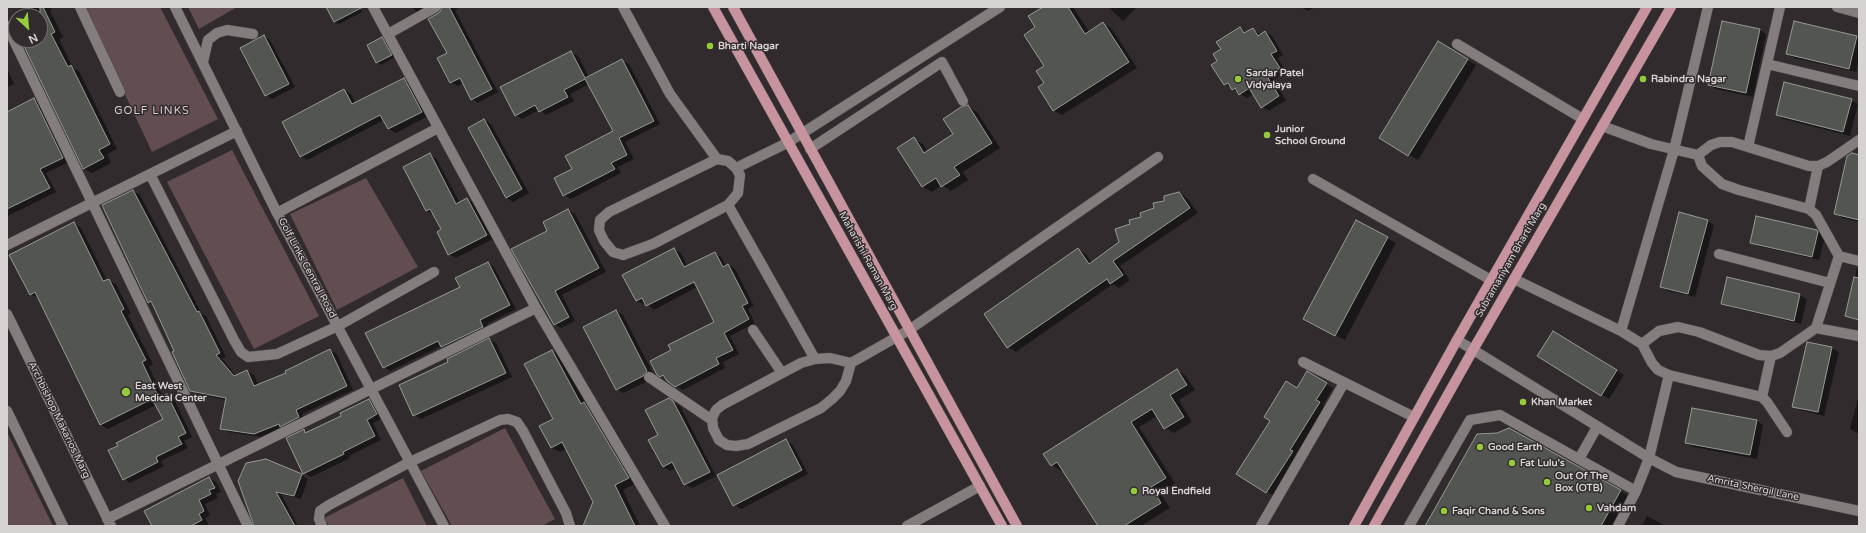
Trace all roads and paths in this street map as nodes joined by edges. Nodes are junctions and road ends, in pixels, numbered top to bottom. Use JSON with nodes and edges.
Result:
{"nodes":[{"id":1,"x":80,"y":7,"type":"edge"},
{"id":2,"x":175,"y":7,"type":"edge"},
{"id":3,"x":373,"y":7,"type":"edge"},
{"id":4,"x":436,"y":7,"type":"edge"},
{"id":5,"x":624,"y":7,"type":"edge"},
{"id":6,"x":713,"y":7,"type":"edge"},
{"id":7,"x":733,"y":7,"type":"edge"},
{"id":8,"x":1000,"y":7,"type":"edge"},
{"id":9,"x":1647,"y":7,"type":"edge"},
{"id":10,"x":1671,"y":7,"type":"edge"},
{"id":11,"x":1708,"y":7,"type":"edge"},
{"id":12,"x":1780,"y":7,"type":"edge"},
{"id":13,"x":1837,"y":7,"type":"edge"},
{"id":14,"x":1859,"y":13,"type":"edge"},
{"id":15,"x":7,"y":26,"type":"edge"},
{"id":16,"x":253,"y":34,"type":"dead end"},
{"id":17,"x":388,"y":34,"type":"junction"},
{"id":18,"x":1457,"y":44,"type":"dead end"},
{"id":19,"x":203,"y":62,"type":"junction"},
{"id":20,"x":1767,"y":64,"type":"junction"},
{"id":21,"x":1859,"y":86,"type":"edge"},
{"id":22,"x":120,"y":92,"type":"dead end"},
{"id":23,"x":963,"y":101,"type":"dead end"},
{"id":24,"x":1583,"y":119,"type":"junction"},
{"id":25,"x":1602,"y":126,"type":"junction"},
{"id":26,"x":438,"y":128,"type":"junction"},
{"id":27,"x":237,"y":131,"type":"junction"},
{"id":28,"x":802,"y":134,"type":"junction"},
{"id":29,"x":1859,"y":140,"type":"edge"},
{"id":30,"x":788,"y":143,"type":"junction"},
{"id":31,"x":1748,"y":147,"type":"junction"},
{"id":32,"x":810,"y":149,"type":"junction"},
{"id":33,"x":1674,"y":150,"type":"junction"},
{"id":34,"x":1698,"y":155,"type":"junction"},
{"id":35,"x":1158,"y":157,"type":"dead end"},
{"id":36,"x":717,"y":159,"type":"junction"},
{"id":37,"x":1818,"y":166,"type":"junction"},
{"id":38,"x":736,"y":168,"type":"junction"},
{"id":39,"x":150,"y":174,"type":"junction"},
{"id":40,"x":1313,"y":179,"type":"dead end"},
{"id":41,"x":92,"y":202,"type":"junction"},
{"id":42,"x":728,"y":205,"type":"junction"},
{"id":43,"x":1809,"y":209,"type":"junction"},
{"id":44,"x":277,"y":213,"type":"junction"},
{"id":45,"x":7,"y":245,"type":"edge"},
{"id":46,"x":1719,"y":254,"type":"dead end"},
{"id":47,"x":1839,"y":256,"type":"junction"},
{"id":48,"x":1859,"y":261,"type":"edge"},
{"id":49,"x":434,"y":272,"type":"dead end"},
{"id":50,"x":1514,"y":279,"type":"junction"},
{"id":51,"x":1491,"y":280,"type":"junction"},
{"id":52,"x":1830,"y":283,"type":"junction"},
{"id":53,"x":536,"y":308,"type":"junction"},
{"id":54,"x":7,"y":314,"type":"edge"},
{"id":55,"x":338,"y":326,"type":"junction"},
{"id":56,"x":1816,"y":328,"type":"junction"},
{"id":57,"x":753,"y":330,"type":"dead end"},
{"id":58,"x":910,"y":330,"type":"junction"},
{"id":59,"x":1621,"y":331,"type":"junction"},
{"id":60,"x":1859,"y":336,"type":"edge"},
{"id":61,"x":897,"y":337,"type":"junction"},
{"id":62,"x":1457,"y":340,"type":"junction"},
{"id":63,"x":1642,"y":344,"type":"junction"},
{"id":64,"x":1473,"y":350,"type":"junction"},
{"id":65,"x":1772,"y":356,"type":"junction"},
{"id":66,"x":815,"y":359,"type":"junction"},
{"id":67,"x":851,"y":362,"type":"junction"},
{"id":68,"x":1302,"y":362,"type":"dead end"},
{"id":69,"x":782,"y":373,"type":"junction"},
{"id":70,"x":1669,"y":375,"type":"junction"},
{"id":71,"x":649,"y":377,"type":"dead end"},
{"id":72,"x":1344,"y":383,"type":"junction"},
{"id":73,"x":371,"y":388,"type":"junction"},
{"id":74,"x":1762,"y":396,"type":"junction"},
{"id":75,"x":7,"y":410,"type":"edge"},
{"id":76,"x":1414,"y":417,"type":"junction"},
{"id":77,"x":712,"y":420,"type":"junction"},
{"id":78,"x":1597,"y":427,"type":"junction"},
{"id":79,"x":1787,"y":432,"type":"dead end"},
{"id":80,"x":1649,"y":458,"type":"junction"},
{"id":81,"x":1579,"y":460,"type":"junction"},
{"id":82,"x":410,"y":462,"type":"junction"},
{"id":83,"x":219,"y":465,"type":"junction"},
{"id":84,"x":980,"y":486,"type":"junction"},
{"id":85,"x":1636,"y":492,"type":"junction"},
{"id":86,"x":1859,"y":511,"type":"edge"},
{"id":87,"x":109,"y":522,"type":"edge"},
{"id":88,"x":63,"y":526,"type":"edge"},
{"id":89,"x":248,"y":526,"type":"edge"},
{"id":90,"x":322,"y":526,"type":"edge"},
{"id":91,"x":444,"y":526,"type":"edge"},
{"id":92,"x":570,"y":526,"type":"edge"},
{"id":93,"x":665,"y":526,"type":"edge"},
{"id":94,"x":907,"y":526,"type":"edge"},
{"id":95,"x":1002,"y":526,"type":"edge"},
{"id":96,"x":1016,"y":526,"type":"edge"},
{"id":97,"x":1261,"y":526,"type":"edge"},
{"id":98,"x":1354,"y":526,"type":"edge"},
{"id":99,"x":1374,"y":526,"type":"edge"},
{"id":100,"x":1409,"y":526,"type":"edge"},
{"id":101,"x":1618,"y":526,"type":"edge"}],
"edges":[{"from":1,"to":22,"type":"street"},
{"from":2,"to":19,"type":"street","name":"Golf Links Central Road"},
{"from":3,"to":17,"type":"street"},
{"from":4,"to":17,"type":"street"},
{"from":5,"to":36,"type":"street"},
{"from":6,"to":30,"type":"main road","name":"Maharishi Raman Marg"},
{"from":7,"to":28,"type":"main road","name":"Maharishi Raman Marg"},
{"from":8,"to":28,"type":"street"},
{"from":9,"to":24,"type":"main road","name":"Subramaniyam Bharti Marg"},
{"from":10,"to":25,"type":"main road","name":"Subramaniyam Bharti Marg"},
{"from":11,"to":33,"type":"street"},
{"from":12,"to":20,"type":"street"},
{"from":13,"to":14,"type":"street"},
{"from":15,"to":41,"type":"street"},
{"from":16,"to":19,"type":"street"},
{"from":17,"to":26,"type":"street"},
{"from":18,"to":24,"type":"street"},
{"from":19,"to":27,"type":"street","name":"Golf Links Central Road"},
{"from":20,"to":21,"type":"street"},
{"from":20,"to":31,"type":"street"},
{"from":23,"to":32,"type":"street"},
{"from":24,"to":51,"type":"main road","name":"Subramaniyam Bharti Marg"},
{"from":25,"to":33,"type":"street"},
{"from":25,"to":50,"type":"main road","name":"Subramaniyam Bharti Marg"},
{"from":26,"to":44,"type":"street"},
{"from":26,"to":53,"type":"street"},
{"from":27,"to":39,"type":"street"},
{"from":27,"to":44,"type":"street","name":"Golf Links Central Road"},
{"from":28,"to":30,"type":"street"},
{"from":28,"to":32,"type":"main road","name":"Maharishi Raman Marg"},
{"from":29,"to":37,"type":"street"},
{"from":30,"to":38,"type":"street"},
{"from":30,"to":61,"type":"main road","name":"Maharishi Raman Marg"},
{"from":31,"to":34,"type":"street"},
{"from":31,"to":37,"type":"street"},
{"from":32,"to":58,"type":"main road","name":"Maharishi Raman Marg"},
{"from":33,"to":34,"type":"street"},
{"from":33,"to":59,"type":"street"},
{"from":34,"to":43,"type":"street"},
{"from":35,"to":58,"type":"street"},
{"from":36,"to":38,"type":"street"},
{"from":36,"to":42,"type":"street"},
{"from":37,"to":43,"type":"street"},
{"from":38,"to":42,"type":"street"},
{"from":39,"to":41,"type":"street"},
{"from":39,"to":55,"type":"street"},
{"from":40,"to":51,"type":"street"},
{"from":41,"to":45,"type":"street"},
{"from":41,"to":83,"type":"street"},
{"from":42,"to":66,"type":"street"},
{"from":43,"to":47,"type":"street"},
{"from":44,"to":55,"type":"street","name":"Golf Links Central Road"},
{"from":46,"to":52,"type":"street"},
{"from":47,"to":48,"type":"street"},
{"from":47,"to":52,"type":"street"},
{"from":49,"to":55,"type":"street"},
{"from":50,"to":59,"type":"street"},
{"from":50,"to":64,"type":"main road","name":"Subramaniyam Bharti Marg"},
{"from":51,"to":62,"type":"main road","name":"Subramaniyam Bharti Marg"},
{"from":52,"to":56,"type":"street"},
{"from":53,"to":73,"type":"street"},
{"from":53,"to":93,"type":"street"},
{"from":54,"to":87,"type":"street","name":"Archbishop Makarios Marg"},
{"from":55,"to":73,"type":"street","name":"Golf Links Central Road"},
{"from":56,"to":60,"type":"street"},
{"from":56,"to":65,"type":"street"},
{"from":57,"to":69,"type":"street"},
{"from":58,"to":61,"type":"street"},
{"from":58,"to":96,"type":"main road","name":"Maharishi Raman Marg"},
{"from":59,"to":63,"type":"street"},
{"from":61,"to":67,"type":"street"},
{"from":61,"to":84,"type":"main road","name":"Maharishi Raman Marg"},
{"from":62,"to":64,"type":"street"},
{"from":62,"to":76,"type":"main road","name":"Subramaniyam Bharti Marg"},
{"from":63,"to":65,"type":"street"},
{"from":63,"to":70,"type":"street"},
{"from":64,"to":78,"type":"street"},
{"from":64,"to":99,"type":"main road","name":"Subramaniyam Bharti Marg"},
{"from":65,"to":74,"type":"street"},
{"from":66,"to":67,"type":"street"},
{"from":66,"to":69,"type":"street"},
{"from":67,"to":77,"type":"street"},
{"from":68,"to":72,"type":"street"},
{"from":69,"to":77,"type":"street"},
{"from":70,"to":74,"type":"street"},
{"from":70,"to":80,"type":"street"},
{"from":71,"to":77,"type":"street"},
{"from":72,"to":76,"type":"street"},
{"from":72,"to":97,"type":"street"},
{"from":73,"to":82,"type":"street","name":"Golf Links Central Road"},
{"from":73,"to":83,"type":"street"},
{"from":74,"to":79,"type":"street"},
{"from":75,"to":88,"type":"street"},
{"from":76,"to":98,"type":"main road","name":"Subramaniyam Bharti Marg"},
{"from":78,"to":80,"type":"street"},
{"from":78,"to":81,"type":"street"},
{"from":80,"to":85,"type":"street"},
{"from":80,"to":86,"type":"street","name":"Amrita Shergil Lane"},
{"from":81,"to":85,"type":"street"},
{"from":81,"to":100,"type":"street"},
{"from":82,"to":90,"type":"street"},
{"from":82,"to":91,"type":"street","name":"Golf Links Central Road"},
{"from":82,"to":92,"type":"street"},
{"from":83,"to":87,"type":"street"},
{"from":83,"to":89,"type":"street"},
{"from":84,"to":94,"type":"street"},
{"from":84,"to":95,"type":"main road","name":"Maharishi Raman Marg"},
{"from":85,"to":101,"type":"street"}]}
